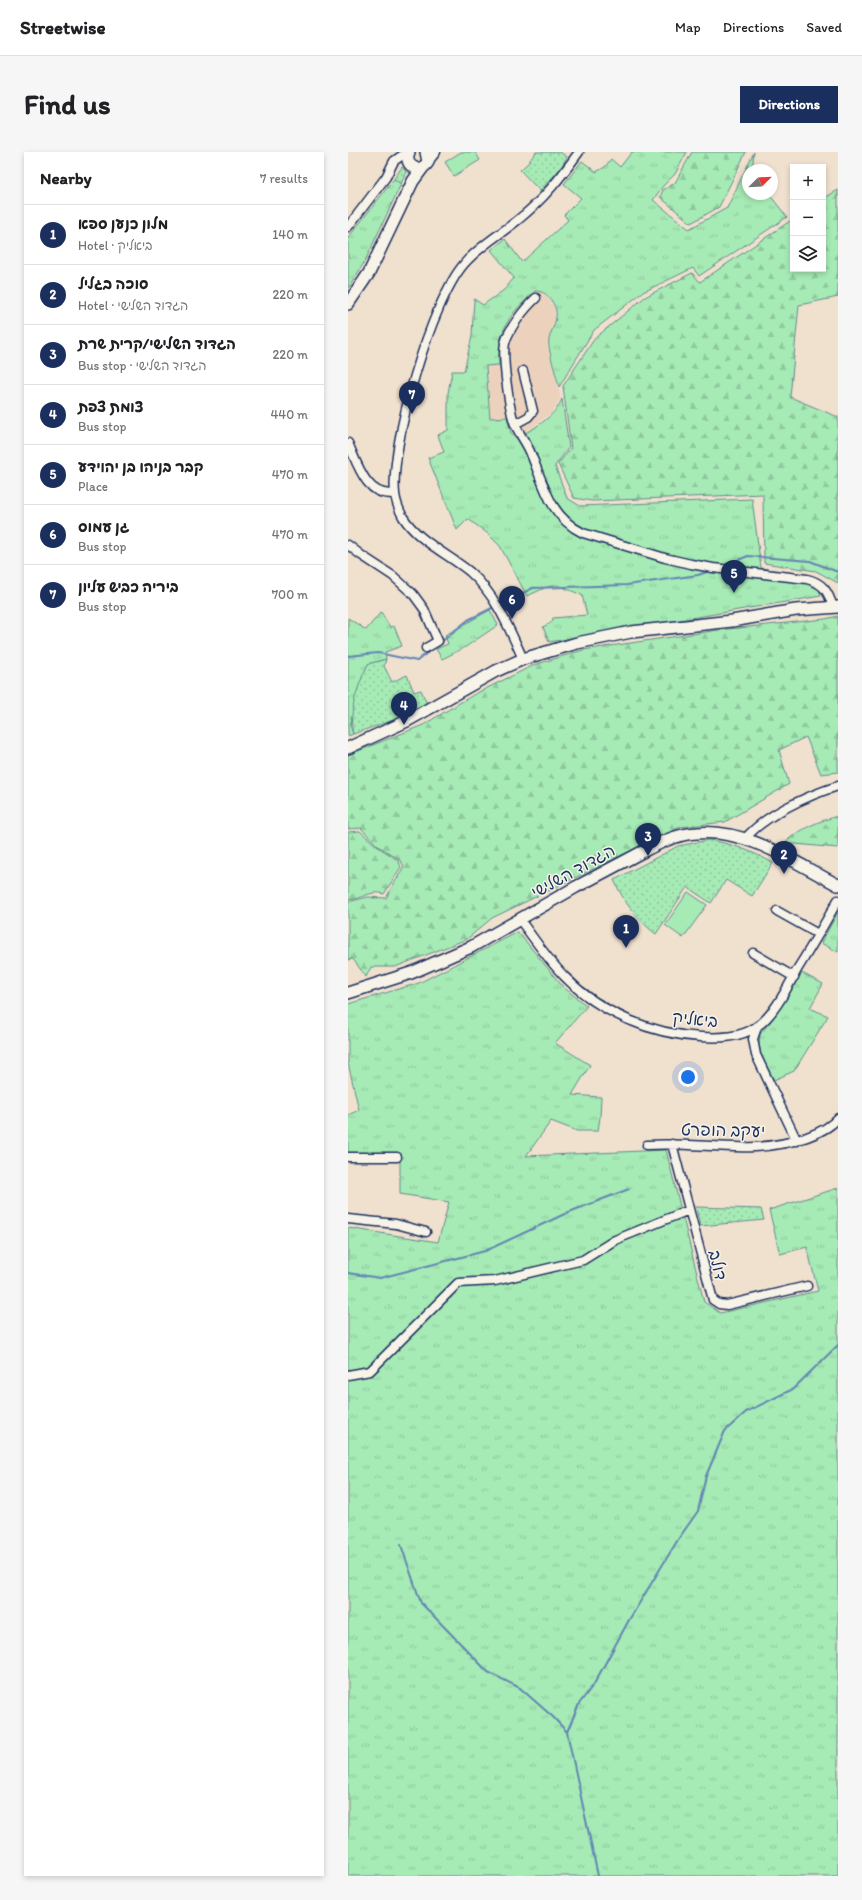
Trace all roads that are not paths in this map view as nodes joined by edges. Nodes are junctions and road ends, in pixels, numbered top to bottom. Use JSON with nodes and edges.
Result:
{"nodes":[{"id":1,"x":406,"y":152,"type":"edge"},
{"id":2,"x":436,"y":152,"type":"edge"},
{"id":3,"x":579,"y":152,"type":"edge"},
{"id":4,"x":394,"y":159,"type":"edge"},
{"id":5,"x":426,"y":160,"type":"edge"},
{"id":6,"x":410,"y":165,"type":"junction"},
{"id":7,"x":413,"y":181,"type":"junction"},
{"id":8,"x":348,"y":227,"type":"edge"},
{"id":9,"x":536,"y":298,"type":"dead end"},
{"id":10,"x":348,"y":304,"type":"edge"},
{"id":11,"x":523,"y":371,"type":"dead end"},
{"id":12,"x":515,"y":424,"type":"junction"},
{"id":13,"x":348,"y":443,"type":"edge"},
{"id":14,"x":395,"y":493,"type":"junction"},
{"id":15,"x":348,"y":545,"type":"edge"},
{"id":16,"x":835,"y":607,"type":"edge"},
{"id":17,"x":426,"y":648,"type":"dead end"},
{"id":18,"x":523,"y":659,"type":"junction"},
{"id":19,"x":370,"y":738,"type":"junction"},
{"id":20,"x":348,"y":742,"type":"edge"},
{"id":21,"x":348,"y":748,"type":"edge"},
{"id":22,"x":838,"y":786,"type":"edge"},
{"id":23,"x":745,"y":839,"type":"junction"},
{"id":24,"x":838,"y":885,"type":"edge"},
{"id":25,"x":838,"y":900,"type":"edge"},
{"id":26,"x":777,"y":911,"type":"dead end"},
{"id":27,"x":520,"y":920,"type":"junction"},
{"id":28,"x":818,"y":934,"type":"junction"},
{"id":29,"x":753,"y":953,"type":"dead end"},
{"id":30,"x":794,"y":977,"type":"junction"},
{"id":31,"x":348,"y":993,"type":"edge"},
{"id":32,"x":757,"y":1027,"type":"junction"},
{"id":33,"x":838,"y":1118,"type":"edge"},
{"id":34,"x":797,"y":1141,"type":"junction"},
{"id":35,"x":672,"y":1144,"type":"junction"},
{"id":36,"x":647,"y":1145,"type":"dead end"},
{"id":37,"x":348,"y":1157,"type":"edge"},
{"id":38,"x":397,"y":1157,"type":"dead end"},
{"id":39,"x":689,"y":1210,"type":"junction"},
{"id":40,"x":348,"y":1219,"type":"edge"},
{"id":41,"x":426,"y":1232,"type":"dead end"},
{"id":42,"x":807,"y":1286,"type":"dead end"},
{"id":43,"x":348,"y":1375,"type":"edge"}],
"edges":[{"from":1,"to":4,"type":"street"},
{"from":1,"to":6,"type":"street"},
{"from":2,"to":5,"type":"street"},
{"from":3,"to":14,"type":"street"},
{"from":4,"to":6,"type":"street"},
{"from":4,"to":8,"type":"street"},
{"from":5,"to":6,"type":"street"},
{"from":5,"to":7,"type":"street"},
{"from":6,"to":7,"type":"street"},
{"from":7,"to":10,"type":"street"},
{"from":9,"to":12,"type":"street"},
{"from":11,"to":12,"type":"street"},
{"from":12,"to":16,"type":"street"},
{"from":13,"to":14,"type":"street"},
{"from":14,"to":18,"type":"street"},
{"from":15,"to":17,"type":"street"},
{"from":16,"to":18,"type":"street"},
{"from":18,"to":19,"type":"street"},
{"from":19,"to":20,"type":"street"},
{"from":19,"to":21,"type":"street"},
{"from":22,"to":23,"type":"street"},
{"from":23,"to":24,"type":"street","name":"הגדוד השלישי"},
{"from":23,"to":27,"type":"street","name":"הגדוד השלישי"},
{"from":25,"to":28,"type":"street","name":"ביאליק"},
{"from":26,"to":28,"type":"street"},
{"from":27,"to":31,"type":"street","name":"הגדוד השלישי"},
{"from":27,"to":32,"type":"street","name":"ביאליק"},
{"from":28,"to":30,"type":"street","name":"ביאליק"},
{"from":29,"to":30,"type":"street"},
{"from":30,"to":32,"type":"street","name":"ביאליק"},
{"from":32,"to":34,"type":"street"},
{"from":33,"to":34,"type":"street","name":"יעקב הופרט"},
{"from":34,"to":35,"type":"street","name":"יעקב הופרט"},
{"from":35,"to":36,"type":"street","name":"יעקב הופרט"},
{"from":35,"to":39,"type":"street","name":"דולב"},
{"from":37,"to":38,"type":"street"},
{"from":39,"to":42,"type":"street","name":"דולב"},
{"from":39,"to":43,"type":"street"},
{"from":40,"to":41,"type":"street"}]}
